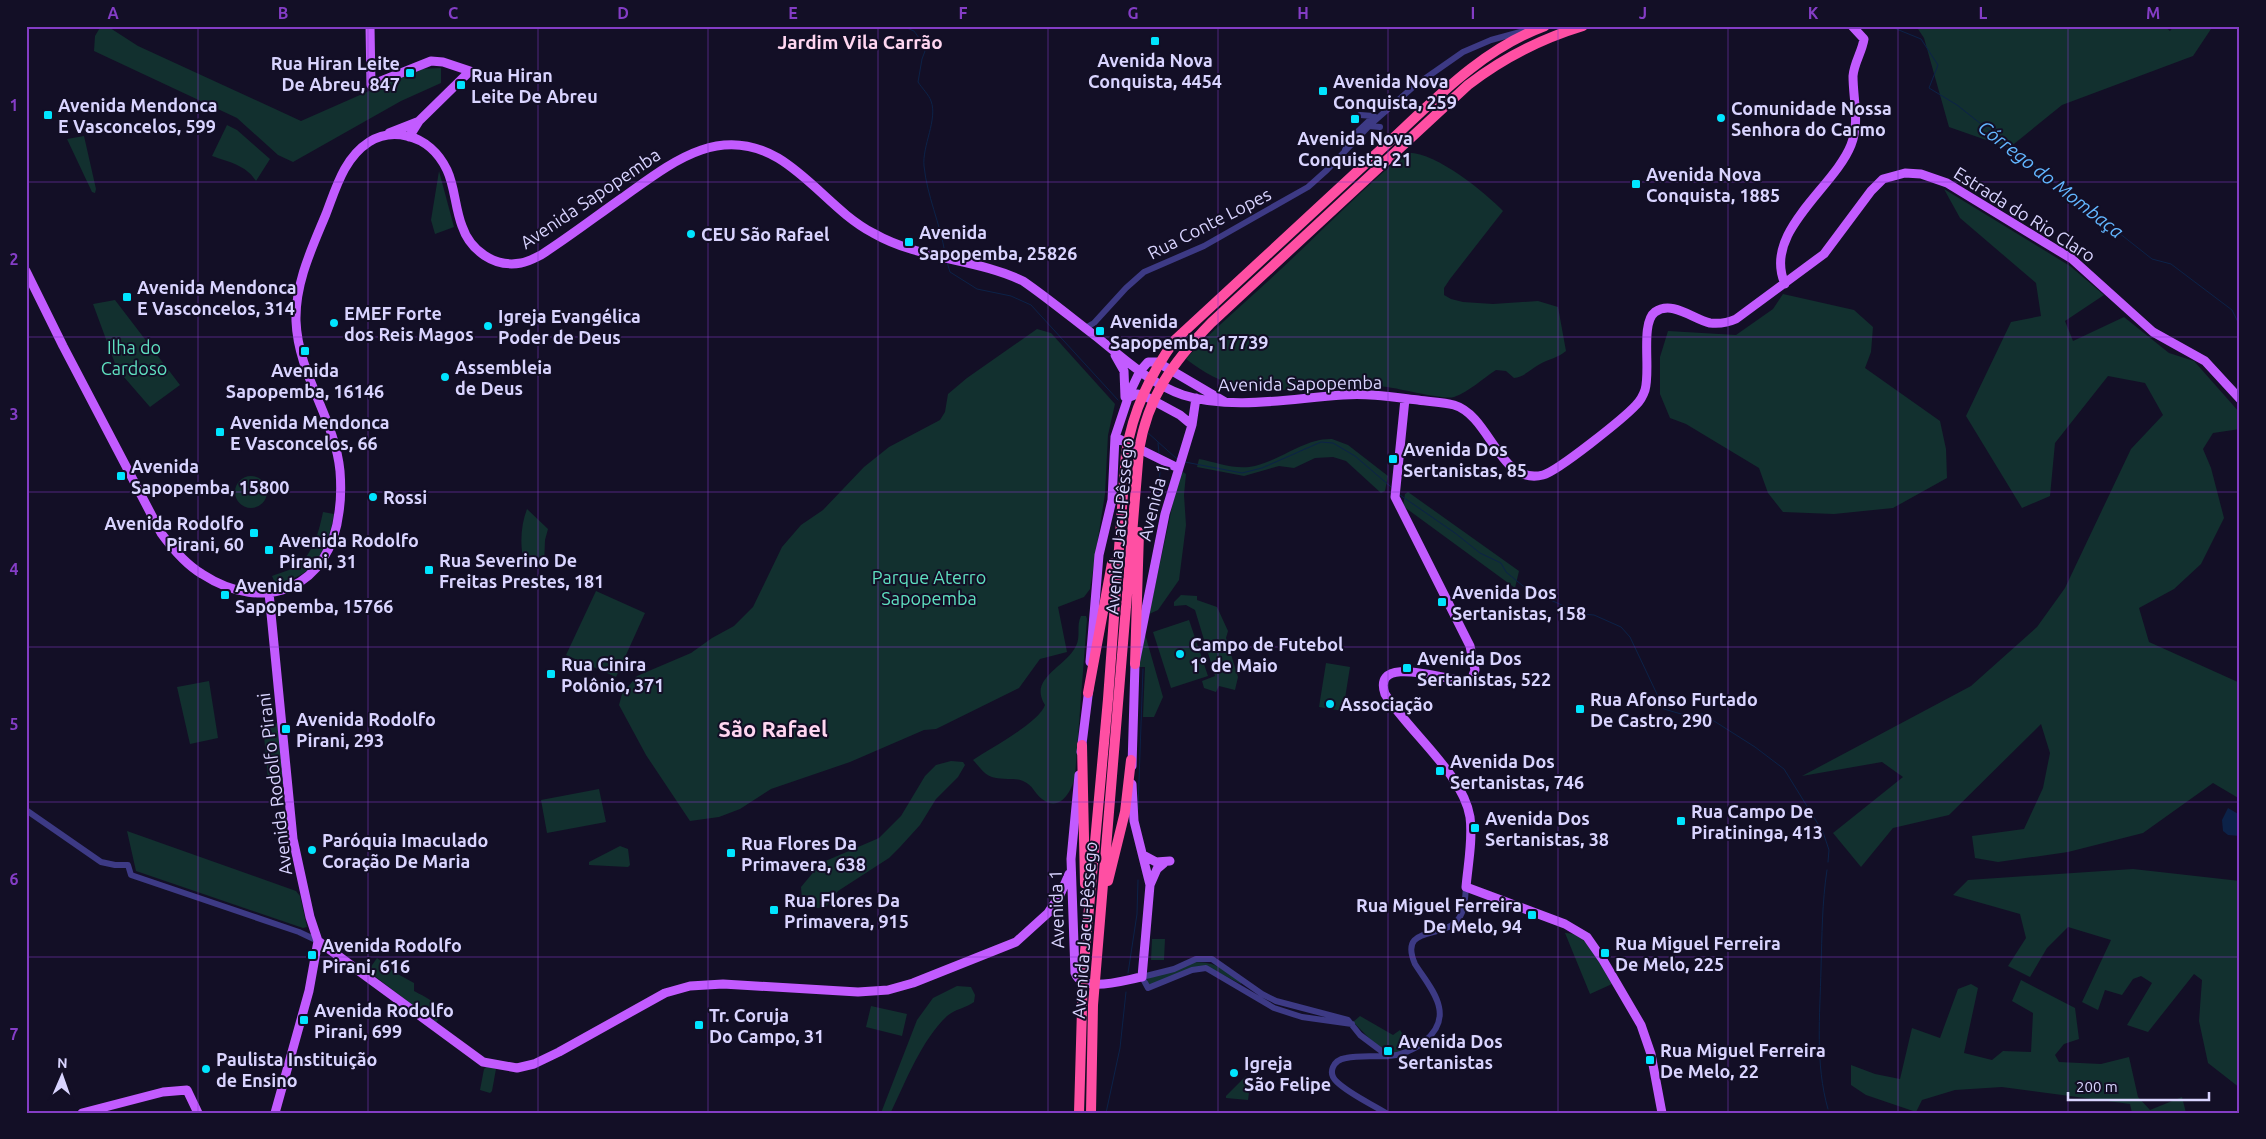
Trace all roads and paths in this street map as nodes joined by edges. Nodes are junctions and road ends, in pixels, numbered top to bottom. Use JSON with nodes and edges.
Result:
{"nodes":[{"id":1,"x":370,"y":26,"type":"edge"},
{"id":2,"x":1543,"y":26,"type":"edge"},
{"id":3,"x":1582,"y":26,"type":"edge"},
{"id":4,"x":1852,"y":26,"type":"edge"},
{"id":5,"x":419,"y":121,"type":"junction"},
{"id":6,"x":1372,"y":121,"type":"junction"},
{"id":7,"x":1380,"y":127,"type":"dead end"},
{"id":8,"x":1361,"y":128,"type":"junction"},
{"id":9,"x":385,"y":135,"type":"junction"},
{"id":10,"x":409,"y":137,"type":"junction"},
{"id":11,"x":1343,"y":154,"type":"junction"},
{"id":12,"x":26,"y":271,"type":"edge"},
{"id":13,"x":1785,"y":284,"type":"junction"},
{"id":14,"x":1094,"y":322,"type":"junction"},
{"id":15,"x":1084,"y":328,"type":"junction"},
{"id":16,"x":1093,"y":334,"type":"junction"},
{"id":17,"x":1111,"y":349,"type":"junction"},
{"id":18,"x":1140,"y":371,"type":"junction"},
{"id":19,"x":1196,"y":398,"type":"junction"},
{"id":20,"x":1405,"y":399,"type":"junction"},
{"id":21,"x":2240,"y":399,"type":"edge"},
{"id":22,"x":1126,"y":401,"type":"junction"},
{"id":23,"x":1226,"y":402,"type":"junction"},
{"id":24,"x":1192,"y":425,"type":"junction"},
{"id":25,"x":1115,"y":437,"type":"junction"},
{"id":26,"x":1180,"y":462,"type":"junction"},
{"id":27,"x":1134,"y":520,"type":"junction"},
{"id":28,"x":1120,"y":528,"type":"junction"},
{"id":29,"x":1438,"y":584,"type":"junction"},
{"id":30,"x":269,"y":593,"type":"junction"},
{"id":31,"x":1442,"y":602,"type":"junction"},
{"id":32,"x":1453,"y":611,"type":"junction"},
{"id":33,"x":1135,"y":664,"type":"junction"},
{"id":34,"x":1475,"y":665,"type":"junction"},
{"id":35,"x":1088,"y":693,"type":"junction"},
{"id":36,"x":1082,"y":745,"type":"junction"},
{"id":37,"x":1132,"y":760,"type":"junction"},
{"id":38,"x":26,"y":810,"type":"edge"},
{"id":39,"x":1143,"y":855,"type":"junction"},
{"id":40,"x":1070,"y":870,"type":"junction"},
{"id":41,"x":1150,"y":886,"type":"junction"},
{"id":42,"x":1466,"y":887,"type":"junction"},
{"id":43,"x":1060,"y":896,"type":"junction"},
{"id":44,"x":1072,"y":896,"type":"junction"},
{"id":45,"x":1088,"y":904,"type":"junction"},
{"id":46,"x":1102,"y":906,"type":"junction"},
{"id":47,"x":318,"y":941,"type":"junction"},
{"id":48,"x":1142,"y":977,"type":"junction"},
{"id":49,"x":1350,"y":1022,"type":"junction"},
{"id":50,"x":1388,"y":1056,"type":"junction"},
{"id":51,"x":82,"y":1113,"type":"edge"},
{"id":52,"x":198,"y":1113,"type":"edge"},
{"id":53,"x":275,"y":1113,"type":"edge"},
{"id":54,"x":1079,"y":1113,"type":"edge"},
{"id":55,"x":1091,"y":1113,"type":"edge"},
{"id":56,"x":1386,"y":1113,"type":"edge"},
{"id":57,"x":1662,"y":1113,"type":"edge"}],
"edges":[{"from":1,"to":5,"type":"main road"},
{"from":2,"to":6,"type":"street"},
{"from":2,"to":28,"type":"highway","name":"Avenida Jacu-Pêssego"},
{"from":3,"to":27,"type":"highway","name":"Avenida Jacu-Pêssego"},
{"from":4,"to":13,"type":"main road"},
{"from":5,"to":9,"type":"main road"},
{"from":5,"to":10,"type":"main road"},
{"from":6,"to":7,"type":"street"},
{"from":6,"to":8,"type":"street","name":"Rua Conte Lopes"},
{"from":6,"to":8,"type":"street"},
{"from":6,"to":11,"type":"street","name":"Rua Conte Lopes"},
{"from":8,"to":11,"type":"street","name":"Rua Conte Lopes"},
{"from":9,"to":10,"type":"main road","name":"Avenida Sapopemba"},
{"from":9,"to":30,"type":"main road"},
{"from":10,"to":15,"type":"main road","name":"Avenida Sapopemba"},
{"from":11,"to":14,"type":"street","name":"Rua Conte Lopes"},
{"from":12,"to":30,"type":"main road"},
{"from":13,"to":20,"type":"main road","name":"Estrada do Rio Claro"},
{"from":13,"to":21,"type":"main road","name":"Estrada do Rio Claro"},
{"from":14,"to":15,"type":"street","name":"Rua Conte Lopes"},
{"from":14,"to":16,"type":"street"},
{"from":15,"to":16,"type":"main road","name":"Avenida Sapopemba"},
{"from":16,"to":17,"type":"main road","name":"Avenida Sapopemba"},
{"from":17,"to":18,"type":"main road","name":"Avenida Sapopemba"},
{"from":17,"to":22,"type":"main road"},
{"from":18,"to":19,"type":"main road","name":"Avenida Sapopemba"},
{"from":18,"to":22,"type":"main road","name":"Avenida 1"},
{"from":18,"to":23,"type":"main road"},
{"from":19,"to":23,"type":"main road","name":"Avenida Sapopemba"},
{"from":19,"to":24,"type":"main road","name":"Avenida 1"},
{"from":20,"to":23,"type":"main road","name":"Avenida Sapopemba"},
{"from":20,"to":29,"type":"main road"},
{"from":22,"to":24,"type":"main road"},
{"from":22,"to":25,"type":"main road","name":"Avenida 1"},
{"from":24,"to":26,"type":"main road","name":"Avenida 1"},
{"from":25,"to":26,"type":"main road"},
{"from":25,"to":35,"type":"main road","name":"Avenida 1"},
{"from":26,"to":33,"type":"main road","name":"Avenida 1"},
{"from":27,"to":33,"type":"highway"},
{"from":27,"to":46,"type":"highway","name":"Avenida Jacu-Pêssego"},
{"from":28,"to":35,"type":"highway"},
{"from":28,"to":45,"type":"highway","name":"Avenida Jacu-Pêssego"},
{"from":29,"to":31,"type":"main road"},
{"from":29,"to":32,"type":"main road"},
{"from":30,"to":47,"type":"main road","name":"Avenida Rodolfo Pirani"},
{"from":31,"to":32,"type":"main road"},
{"from":31,"to":34,"type":"main road"},
{"from":32,"to":34,"type":"main road"},
{"from":33,"to":37,"type":"main road","name":"Avenida 1"},
{"from":34,"to":42,"type":"main road"},
{"from":35,"to":36,"type":"main road","name":"Avenida 1"},
{"from":36,"to":40,"type":"main road","name":"Avenida 1"},
{"from":36,"to":45,"type":"highway"},
{"from":37,"to":39,"type":"main road","name":"Avenida 1"},
{"from":37,"to":46,"type":"highway"},
{"from":38,"to":47,"type":"street"},
{"from":39,"to":41,"type":"main road","name":"Avenida 1"},
{"from":39,"to":41,"type":"main road"},
{"from":40,"to":43,"type":"main road"},
{"from":40,"to":44,"type":"main road","name":"Avenida 1"},
{"from":41,"to":48,"type":"main road","name":"Avenida 1"},
{"from":42,"to":50,"type":"street"},
{"from":42,"to":57,"type":"main road"},
{"from":43,"to":44,"type":"main road"},
{"from":43,"to":47,"type":"main road"},
{"from":44,"to":48,"type":"main road","name":"Avenida 1"},
{"from":45,"to":54,"type":"highway","name":"Avenida Jacu-Pêssego"},
{"from":46,"to":55,"type":"highway","name":"Avenida Jacu-Pêssego"},
{"from":47,"to":53,"type":"main road","name":"Avenida Rodolfo Pirani"},
{"from":48,"to":49,"type":"street"},
{"from":48,"to":49,"type":"street"},
{"from":49,"to":50,"type":"street"},
{"from":50,"to":56,"type":"street"},
{"from":51,"to":52,"type":"main road"}]}
